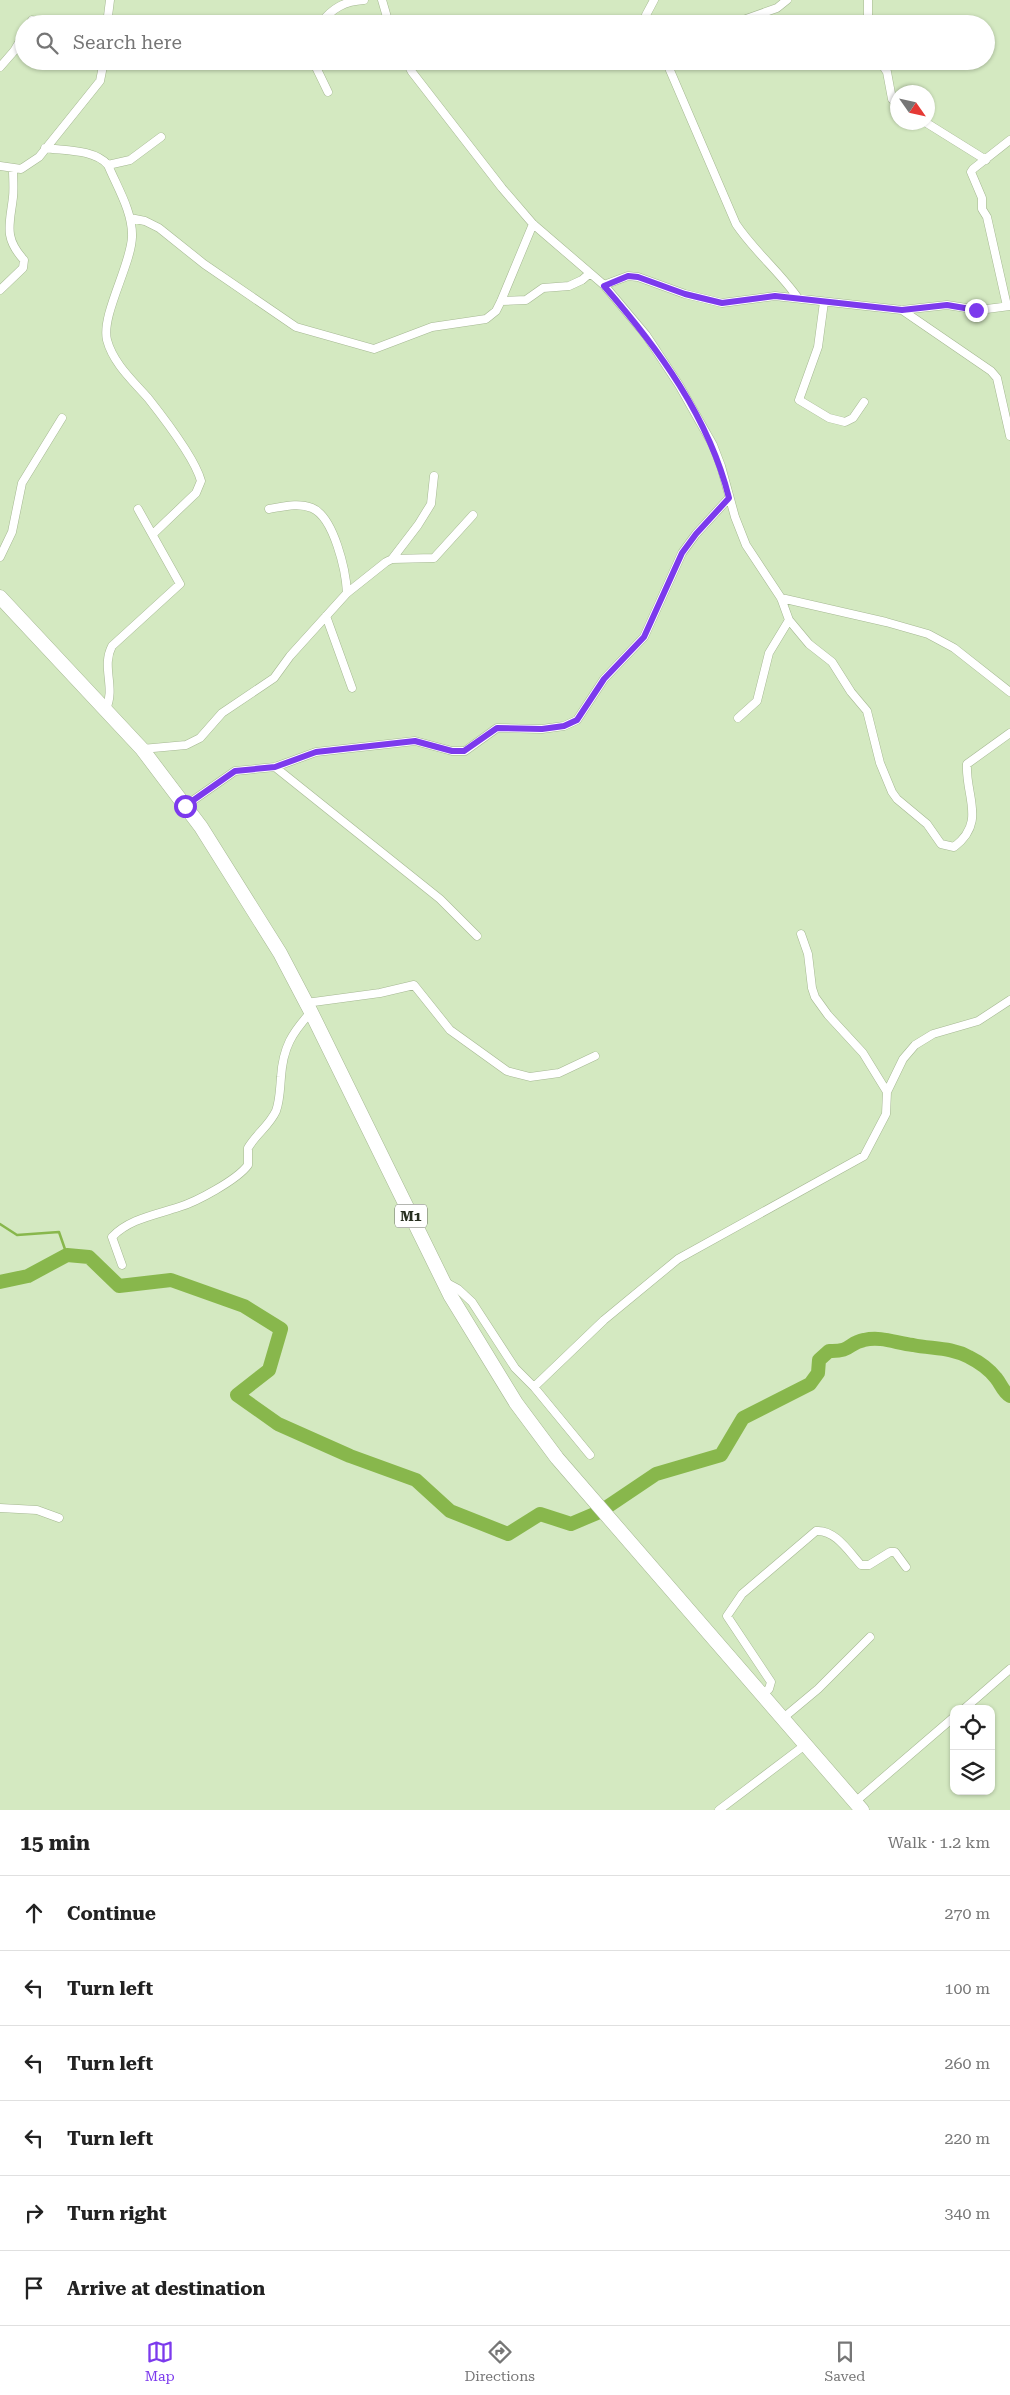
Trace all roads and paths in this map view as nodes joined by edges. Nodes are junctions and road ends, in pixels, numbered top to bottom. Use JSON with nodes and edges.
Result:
{"nodes":[{"id":1,"x":110,"y":0,"type":"edge"},
{"id":2,"x":364,"y":0,"type":"edge"},
{"id":3,"x":382,"y":0,"type":"edge"},
{"id":4,"x":654,"y":0,"type":"edge"},
{"id":5,"x":787,"y":0,"type":"edge"},
{"id":6,"x":868,"y":0,"type":"edge"},
{"id":7,"x":108,"y":15,"type":"edge"},
{"id":8,"x":328,"y":15,"type":"edge"},
{"id":9,"x":386,"y":15,"type":"edge"},
{"id":10,"x":646,"y":15,"type":"edge"},
{"id":11,"x":757,"y":15,"type":"edge"},
{"id":12,"x":868,"y":15,"type":"edge"},
{"id":13,"x":15,"y":49,"type":"edge"},
{"id":14,"x":0,"y":67,"type":"edge"},
{"id":15,"x":102,"y":70,"type":"edge"},
{"id":16,"x":317,"y":70,"type":"edge"},
{"id":17,"x":411,"y":70,"type":"edge"},
{"id":18,"x":670,"y":70,"type":"edge"},
{"id":19,"x":886,"y":70,"type":"edge"},
{"id":20,"x":890,"y":88,"type":"edge"},
{"id":21,"x":328,"y":92,"type":"dead end"},
{"id":22,"x":935,"y":128,"type":"edge"},
{"id":23,"x":161,"y":137,"type":"dead end"},
{"id":24,"x":1010,"y":140,"type":"edge"},
{"id":25,"x":45,"y":148,"type":"junction"},
{"id":26,"x":986,"y":160,"type":"junction"},
{"id":27,"x":108,"y":165,"type":"junction"},
{"id":28,"x":0,"y":166,"type":"edge"},
{"id":29,"x":13,"y":169,"type":"junction"},
{"id":30,"x":130,"y":218,"type":"junction"},
{"id":31,"x":533,"y":224,"type":"junction"},
{"id":32,"x":590,"y":272,"type":"junction"},
{"id":33,"x":604,"y":286,"type":"junction"},
{"id":34,"x":0,"y":290,"type":"edge"},
{"id":35,"x":798,"y":298,"type":"junction"},
{"id":36,"x":501,"y":301,"type":"junction"},
{"id":37,"x":824,"y":302,"type":"junction"},
{"id":38,"x":1008,"y":306,"type":"edge"},
{"id":39,"x":902,"y":310,"type":"junction"},
{"id":40,"x":864,"y":402,"type":"dead end"},
{"id":41,"x":62,"y":418,"type":"dead end"},
{"id":42,"x":1010,"y":436,"type":"edge"},
{"id":43,"x":434,"y":476,"type":"dead end"},
{"id":44,"x":729,"y":498,"type":"junction"},
{"id":45,"x":138,"y":509,"type":"dead end"},
{"id":46,"x":269,"y":509,"type":"dead end"},
{"id":47,"x":473,"y":515,"type":"dead end"},
{"id":48,"x":153,"y":534,"type":"junction"},
{"id":49,"x":0,"y":557,"type":"edge"},
{"id":50,"x":392,"y":559,"type":"junction"},
{"id":51,"x":347,"y":593,"type":"junction"},
{"id":52,"x":0,"y":597,"type":"edge"},
{"id":53,"x":781,"y":598,"type":"junction"},
{"id":54,"x":326,"y":616,"type":"junction"},
{"id":55,"x":788,"y":620,"type":"junction"},
{"id":56,"x":352,"y":688,"type":"dead end"},
{"id":57,"x":1010,"y":692,"type":"edge"},
{"id":58,"x":106,"y":709,"type":"junction"},
{"id":59,"x":738,"y":718,"type":"dead end"},
{"id":60,"x":1010,"y":732,"type":"edge"},
{"id":61,"x":142,"y":749,"type":"junction"},
{"id":62,"x":275,"y":767,"type":"junction"},
{"id":63,"x":185,"y":806,"type":"junction"},
{"id":64,"x":801,"y":934,"type":"dead end"},
{"id":65,"x":477,"y":936,"type":"dead end"},
{"id":66,"x":1010,"y":1000,"type":"edge"},
{"id":67,"x":308,"y":1007,"type":"junction"},
{"id":68,"x":595,"y":1056,"type":"dead end"},
{"id":69,"x":887,"y":1092,"type":"junction"},
{"id":70,"x":122,"y":1265,"type":"dead end"},
{"id":71,"x":444,"y":1282,"type":"junction"},
{"id":72,"x":534,"y":1387,"type":"junction"},
{"id":73,"x":590,"y":1455,"type":"dead end"},
{"id":74,"x":0,"y":1508,"type":"edge"},
{"id":75,"x":59,"y":1518,"type":"dead end"},
{"id":76,"x":906,"y":1567,"type":"dead end"},
{"id":77,"x":870,"y":1636,"type":"dead end"},
{"id":78,"x":1010,"y":1669,"type":"edge"},
{"id":79,"x":761,"y":1694,"type":"junction"},
{"id":80,"x":969,"y":1705,"type":"edge"},
{"id":81,"x":782,"y":1719,"type":"junction"},
{"id":82,"x":950,"y":1721,"type":"edge"},
{"id":83,"x":805,"y":1745,"type":"junction"},
{"id":84,"x":859,"y":1806,"type":"edge"},
{"id":85,"x":719,"y":1810,"type":"edge"}],
"edges":[{"from":1,"to":7,"type":"street"},
{"from":2,"to":8,"type":"street"},
{"from":3,"to":9,"type":"street"},
{"from":4,"to":10,"type":"street"},
{"from":5,"to":11,"type":"street"},
{"from":6,"to":12,"type":"street"},
{"from":13,"to":14,"type":"street"},
{"from":15,"to":25,"type":"street"},
{"from":16,"to":21,"type":"street"},
{"from":17,"to":31,"type":"street"},
{"from":18,"to":35,"type":"street"},
{"from":19,"to":20,"type":"street"},
{"from":22,"to":26,"type":"street"},
{"from":23,"to":27,"type":"street"},
{"from":24,"to":26,"type":"street"},
{"from":25,"to":27,"type":"street"},
{"from":25,"to":29,"type":"street"},
{"from":26,"to":38,"type":"street"},
{"from":27,"to":30,"type":"street"},
{"from":28,"to":29,"type":"street"},
{"from":29,"to":34,"type":"street"},
{"from":30,"to":36,"type":"street"},
{"from":30,"to":48,"type":"street"},
{"from":31,"to":32,"type":"street"},
{"from":31,"to":36,"type":"street"},
{"from":32,"to":33,"type":"street"},
{"from":32,"to":36,"type":"street"},
{"from":33,"to":35,"type":"street"},
{"from":33,"to":44,"type":"street"},
{"from":35,"to":37,"type":"street"},
{"from":37,"to":39,"type":"street"},
{"from":37,"to":40,"type":"street"},
{"from":38,"to":39,"type":"street"},
{"from":39,"to":42,"type":"street"},
{"from":41,"to":49,"type":"street"},
{"from":43,"to":50,"type":"street"},
{"from":44,"to":53,"type":"street"},
{"from":44,"to":62,"type":"street"},
{"from":45,"to":48,"type":"street"},
{"from":46,"to":51,"type":"street"},
{"from":47,"to":50,"type":"street"},
{"from":48,"to":58,"type":"street"},
{"from":50,"to":51,"type":"street"},
{"from":51,"to":54,"type":"street"},
{"from":52,"to":58,"type":"highway","number":"M1"},
{"from":53,"to":55,"type":"street"},
{"from":53,"to":57,"type":"street"},
{"from":54,"to":56,"type":"street"},
{"from":54,"to":61,"type":"street"},
{"from":55,"to":59,"type":"street"},
{"from":55,"to":60,"type":"street"},
{"from":58,"to":61,"type":"highway","number":"M1"},
{"from":61,"to":63,"type":"highway","number":"M1"},
{"from":62,"to":63,"type":"street"},
{"from":62,"to":65,"type":"street"},
{"from":63,"to":67,"type":"highway","number":"M1"},
{"from":64,"to":69,"type":"street"},
{"from":66,"to":69,"type":"street"},
{"from":67,"to":68,"type":"street"},
{"from":67,"to":70,"type":"street"},
{"from":67,"to":71,"type":"highway","number":"M1"},
{"from":69,"to":72,"type":"street"},
{"from":71,"to":72,"type":"street"},
{"from":71,"to":79,"type":"highway","number":"M1"},
{"from":72,"to":73,"type":"street"},
{"from":74,"to":75,"type":"street"},
{"from":76,"to":79,"type":"street"},
{"from":77,"to":81,"type":"street"},
{"from":78,"to":80,"type":"street"},
{"from":79,"to":81,"type":"highway","number":"M1"},
{"from":81,"to":83,"type":"highway","number":"M1"},
{"from":82,"to":84,"type":"street"},
{"from":83,"to":84,"type":"highway","number":"M1"},
{"from":83,"to":85,"type":"street"}]}
